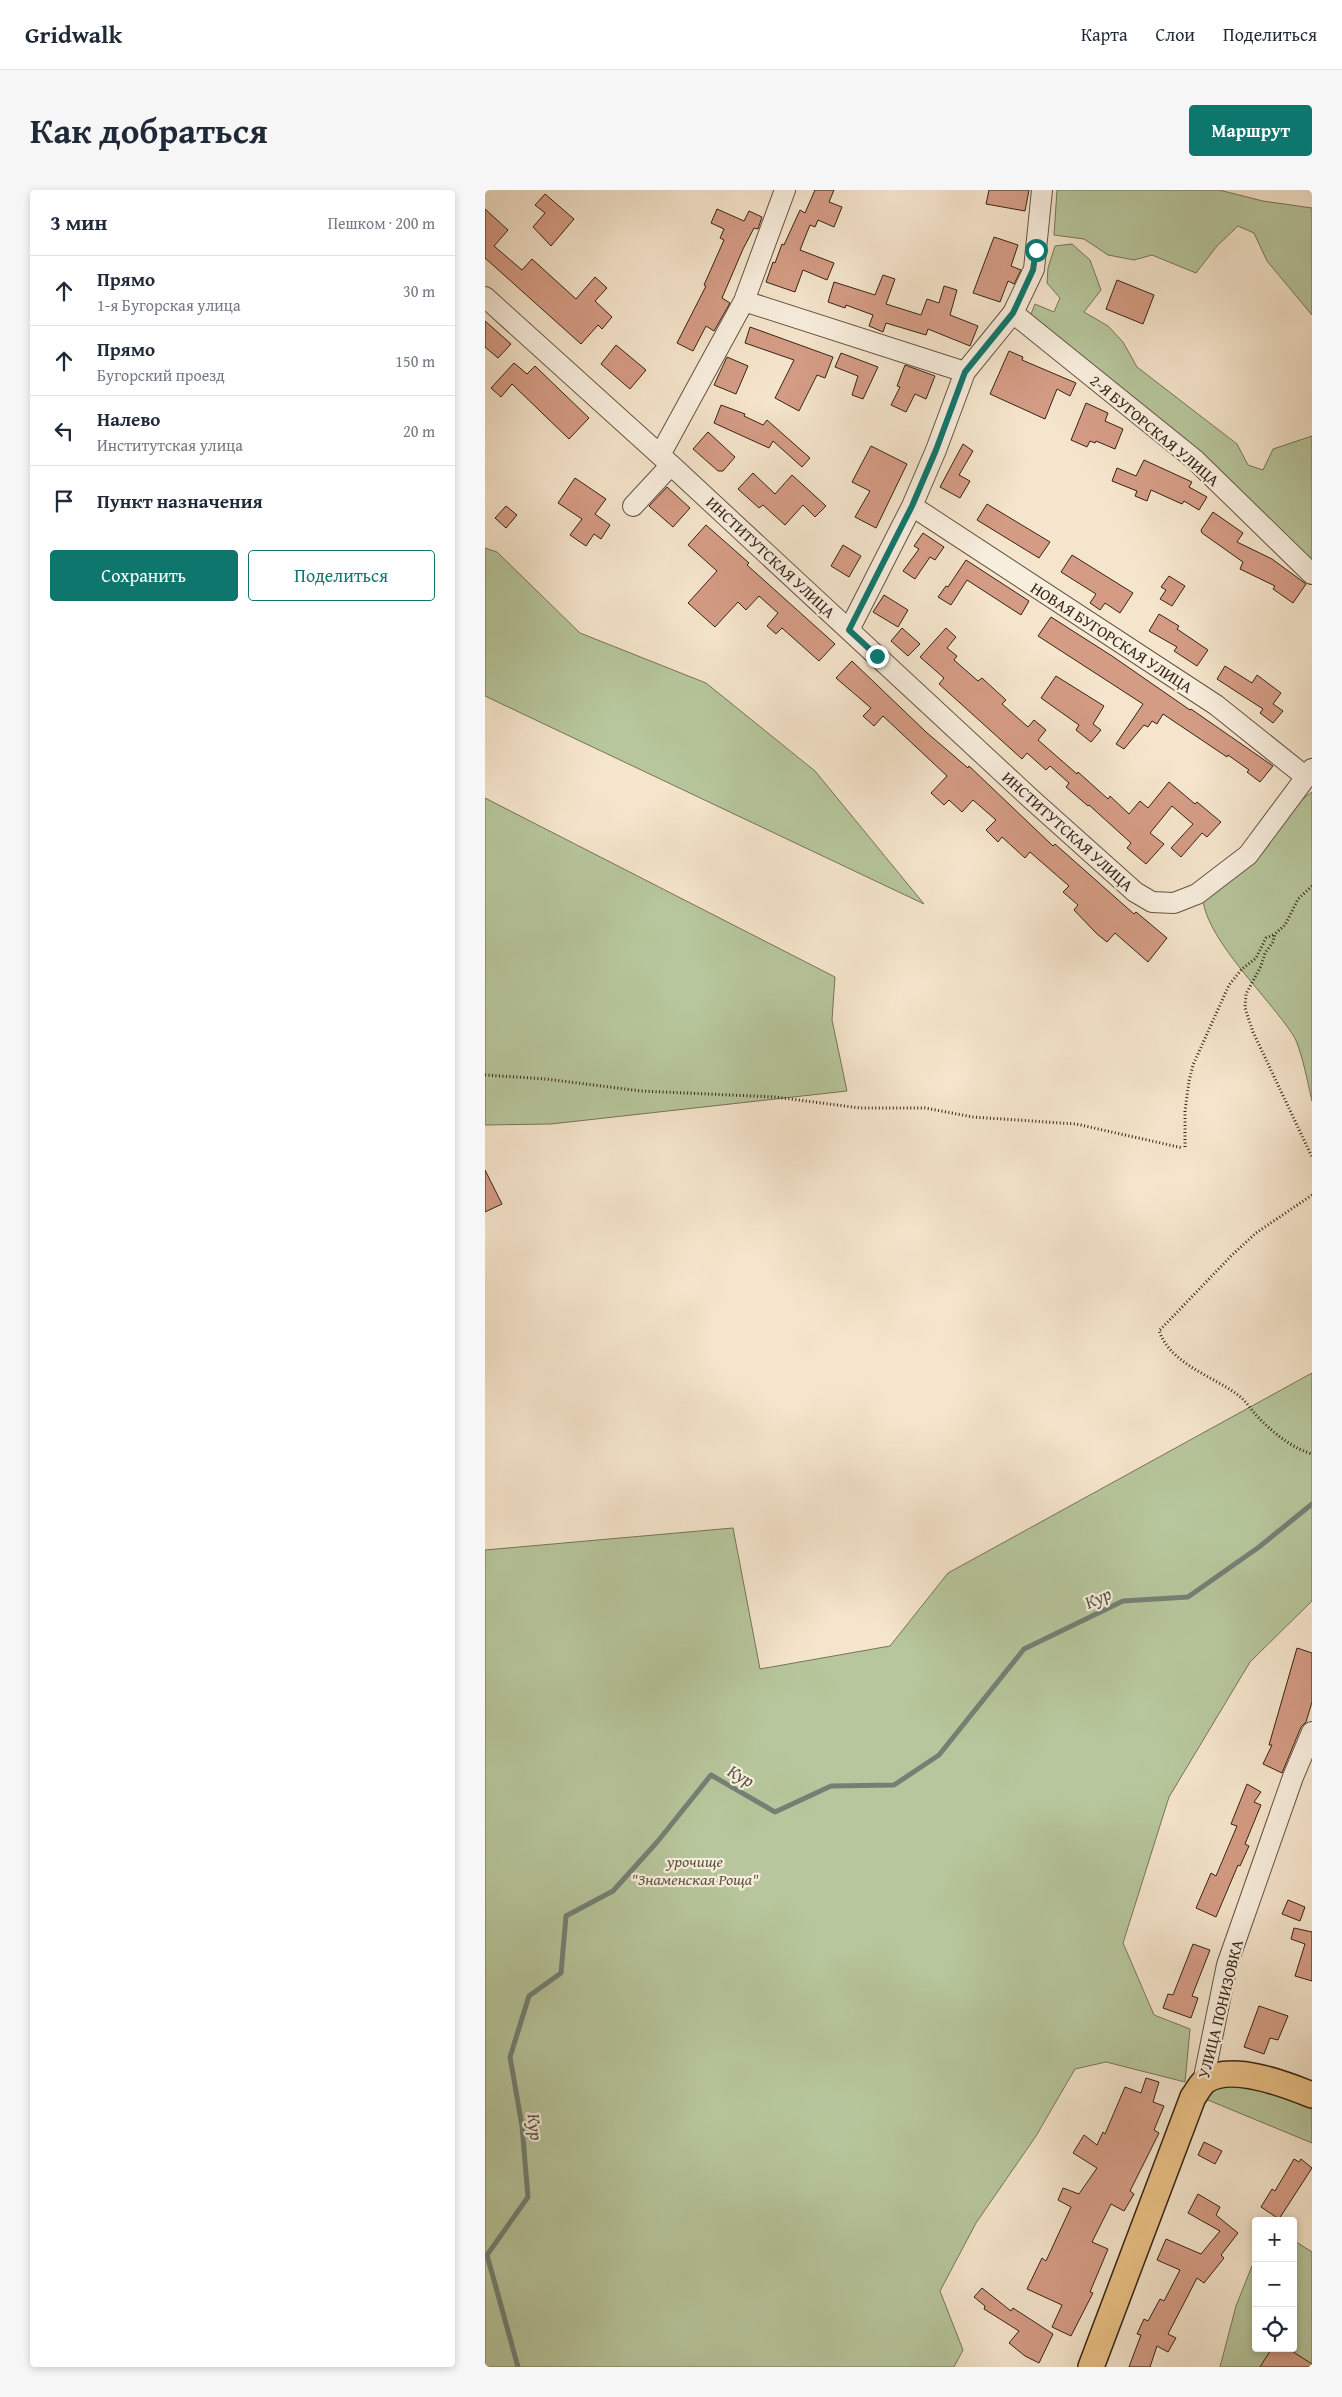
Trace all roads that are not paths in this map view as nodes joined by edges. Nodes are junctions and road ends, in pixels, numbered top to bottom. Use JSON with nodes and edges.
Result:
{"nodes":[{"id":1,"x":785,"y":190,"type":"edge"},
{"id":2,"x":1042,"y":190,"type":"edge"},
{"id":3,"x":485,"y":297,"type":"edge"},
{"id":4,"x":744,"y":300,"type":"junction"},
{"id":5,"x":1013,"y":313,"type":"junction"},
{"id":6,"x":965,"y":372,"type":"junction"},
{"id":7,"x":665,"y":460,"type":"junction"},
{"id":8,"x":633,"y":506,"type":"dead end"},
{"id":9,"x":912,"y":506,"type":"junction"},
{"id":10,"x":1312,"y":574,"type":"edge"},
{"id":11,"x":849,"y":630,"type":"junction"},
{"id":12,"x":1309,"y":773,"type":"edge"},
{"id":13,"x":1312,"y":1732,"type":"edge"},
{"id":14,"x":1203,"y":2082,"type":"junction"},
{"id":15,"x":1312,"y":2095,"type":"edge"},
{"id":16,"x":1091,"y":2367,"type":"edge"}],
"edges":[{"from":1,"to":4,"type":"street"},
{"from":2,"to":5,"type":"street"},
{"from":3,"to":7,"type":"street","name":"ИНСТИТУТСКАЯ УЛИЦА"},
{"from":4,"to":6,"type":"street"},
{"from":4,"to":7,"type":"street"},
{"from":5,"to":6,"type":"street"},
{"from":5,"to":10,"type":"street","name":"2-Я БУГОРСКАЯ УЛИЦА"},
{"from":6,"to":9,"type":"street"},
{"from":7,"to":8,"type":"street"},
{"from":7,"to":11,"type":"street","name":"ИНСТИТУТСКАЯ УЛИЦА"},
{"from":9,"to":11,"type":"street"},
{"from":9,"to":12,"type":"street","name":"НОВАЯ БУГОРСКАЯ УЛИЦА"},
{"from":11,"to":12,"type":"street","name":"ИНСТИТУТСКАЯ УЛИЦА"},
{"from":13,"to":14,"type":"street","name":"УЛИЦА ПОНИЗОВКА"},
{"from":14,"to":15,"type":"main road"},
{"from":14,"to":16,"type":"main road","name":"УЛИЦА ПОНИЗОВКА"}]}
